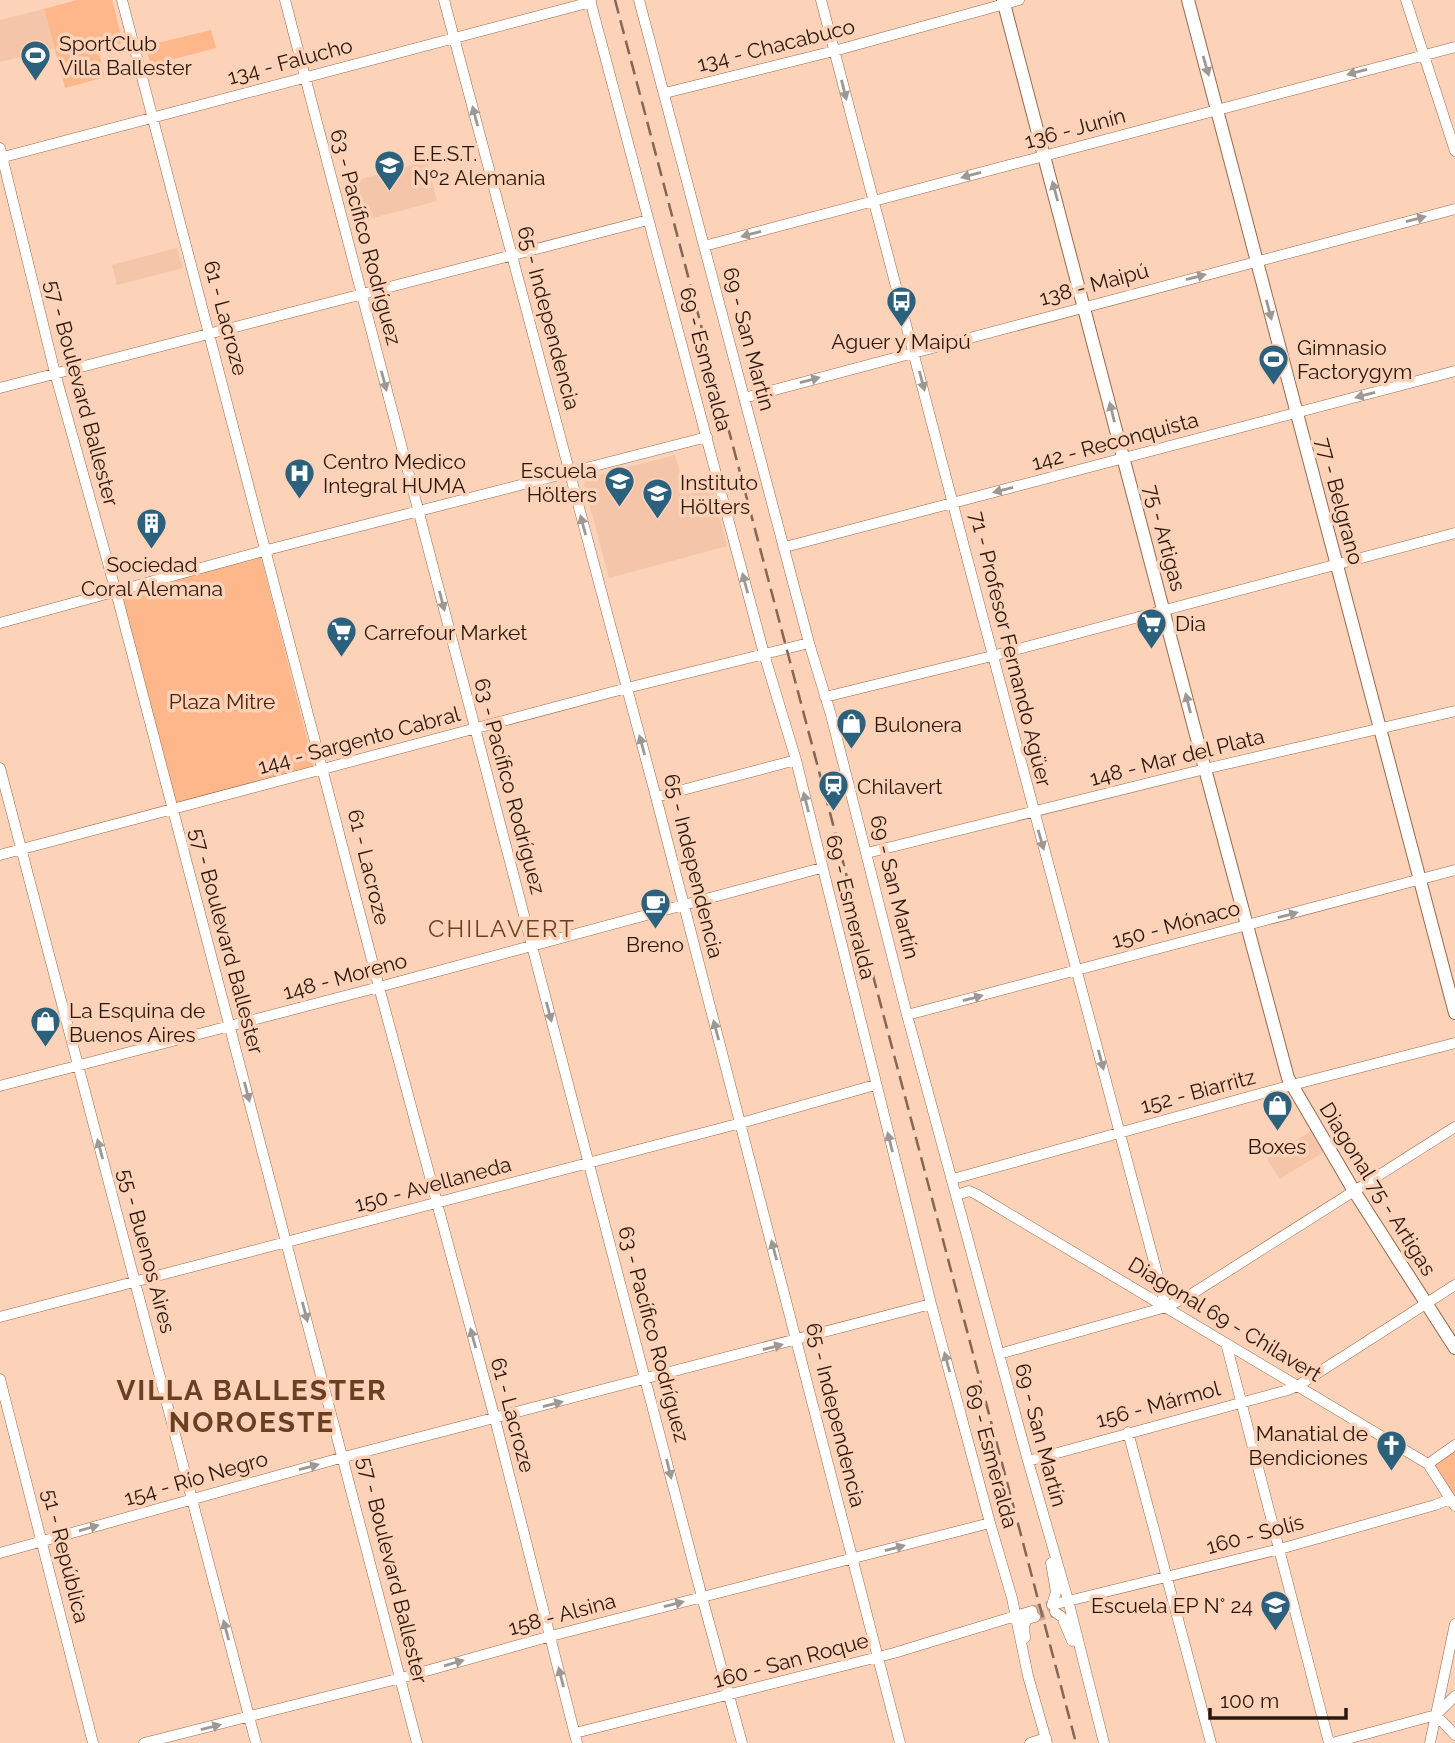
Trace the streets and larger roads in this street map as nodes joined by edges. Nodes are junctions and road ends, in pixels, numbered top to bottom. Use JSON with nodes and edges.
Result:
{"nodes":[{"id":1,"x":122,"y":0,"type":"edge"},
{"id":2,"x":285,"y":0,"type":"edge"},
{"id":3,"x":444,"y":0,"type":"edge"},
{"id":4,"x":639,"y":0,"type":"edge"},
{"id":5,"x":821,"y":0,"type":"edge"},
{"id":6,"x":1019,"y":0,"type":"edge"},
{"id":7,"x":1188,"y":0,"type":"edge"},
{"id":8,"x":1406,"y":0,"type":"edge"},
{"id":9,"x":591,"y":1,"type":"edge"},
{"id":10,"x":1004,"y":2,"type":"edge"},
{"id":11,"x":454,"y":37,"type":"junction"},
{"id":12,"x":1455,"y":47,"type":"edge"},
{"id":13,"x":834,"y":51,"type":"junction"},
{"id":14,"x":1423,"y":55,"type":"junction"},
{"id":15,"x":305,"y":77,"type":"junction"},
{"id":16,"x":665,"y":93,"type":"junction"},
{"id":17,"x":1218,"y":110,"type":"junction"},
{"id":18,"x":153,"y":118,"type":"junction"},
{"id":19,"x":1455,"y":151,"type":"edge"},
{"id":20,"x":1,"y":154,"type":"edge"},
{"id":21,"x":1045,"y":155,"type":"junction"},
{"id":22,"x":873,"y":202,"type":"junction"},
{"id":23,"x":1455,"y":209,"type":"edge"},
{"id":24,"x":648,"y":220,"type":"junction"},
{"id":25,"x":704,"y":246,"type":"junction"},
{"id":26,"x":513,"y":255,"type":"junction"},
{"id":27,"x":1256,"y":261,"type":"junction"},
{"id":28,"x":361,"y":294,"type":"junction"},
{"id":29,"x":1085,"y":306,"type":"junction"},
{"id":30,"x":210,"y":333,"type":"junction"},
{"id":31,"x":914,"y":352,"type":"junction"},
{"id":32,"x":1455,"y":371,"type":"edge"},
{"id":33,"x":55,"y":373,"type":"junction"},
{"id":34,"x":0,"y":388,"type":"edge"},
{"id":35,"x":744,"y":398,"type":"junction"},
{"id":36,"x":1296,"y":413,"type":"junction"},
{"id":37,"x":707,"y":437,"type":"junction"},
{"id":38,"x":1124,"y":459,"type":"junction"},
{"id":39,"x":569,"y":473,"type":"junction"},
{"id":40,"x":953,"y":502,"type":"junction"},
{"id":41,"x":419,"y":512,"type":"junction"},
{"id":42,"x":1455,"y":533,"type":"edge"},
{"id":43,"x":785,"y":547,"type":"junction"},
{"id":44,"x":267,"y":550,"type":"junction"},
{"id":45,"x":1337,"y":564,"type":"junction"},
{"id":46,"x":116,"y":592,"type":"junction"},
{"id":47,"x":1164,"y":610,"type":"junction"},
{"id":48,"x":0,"y":623,"type":"edge"},
{"id":49,"x":809,"y":643,"type":"junction"},
{"id":50,"x":764,"y":654,"type":"junction"},
{"id":51,"x":992,"y":656,"type":"junction"},
{"id":52,"x":627,"y":688,"type":"junction"},
{"id":53,"x":825,"y":697,"type":"junction"},
{"id":54,"x":1455,"y":711,"type":"edge"},
{"id":55,"x":475,"y":729,"type":"junction"},
{"id":56,"x":1379,"y":729,"type":"junction"},
{"id":57,"x":796,"y":760,"type":"junction"},
{"id":58,"x":0,"y":768,"type":"edge"},
{"id":59,"x":324,"y":768,"type":"junction"},
{"id":60,"x":1205,"y":769,"type":"junction"},
{"id":61,"x":656,"y":797,"type":"junction"},
{"id":62,"x":173,"y":809,"type":"junction"},
{"id":63,"x":1033,"y":812,"type":"junction"},
{"id":64,"x":21,"y":850,"type":"junction"},
{"id":65,"x":867,"y":853,"type":"junction"},
{"id":66,"x":0,"y":855,"type":"edge"},
{"id":67,"x":821,"y":868,"type":"junction"},
{"id":68,"x":1455,"y":870,"type":"edge"},
{"id":69,"x":1419,"y":880,"type":"junction"},
{"id":70,"x":684,"y":906,"type":"junction"},
{"id":71,"x":1247,"y":926,"type":"junction"},
{"id":72,"x":532,"y":946,"type":"junction"},
{"id":73,"x":1077,"y":970,"type":"junction"},
{"id":74,"x":379,"y":987,"type":"junction"},
{"id":75,"x":1455,"y":1013,"type":"edge"},
{"id":76,"x":907,"y":1015,"type":"junction"},
{"id":77,"x":229,"y":1026,"type":"junction"},
{"id":78,"x":1455,"y":1043,"type":"edge"},
{"id":79,"x":78,"y":1065,"type":"junction"},
{"id":80,"x":875,"y":1085,"type":"junction"},
{"id":81,"x":1292,"y":1085,"type":"junction"},
{"id":82,"x":0,"y":1086,"type":"edge"},
{"id":83,"x":741,"y":1123,"type":"junction"},
{"id":84,"x":1455,"y":1127,"type":"edge"},
{"id":85,"x":1119,"y":1133,"type":"junction"},
{"id":86,"x":589,"y":1162,"type":"junction"},
{"id":87,"x":953,"y":1179,"type":"junction"},
{"id":88,"x":1354,"y":1191,"type":"junction"},
{"id":89,"x":957,"y":1195,"type":"junction"},
{"id":90,"x":437,"y":1203,"type":"junction"},
{"id":91,"x":287,"y":1243,"type":"junction"},
{"id":92,"x":136,"y":1282,"type":"junction"},
{"id":93,"x":1455,"y":1285,"type":"edge"},
{"id":94,"x":1426,"y":1303,"type":"junction"},
{"id":95,"x":931,"y":1304,"type":"junction"},
{"id":96,"x":1166,"y":1307,"type":"junction"},
{"id":97,"x":0,"y":1317,"type":"edge"},
{"id":98,"x":797,"y":1340,"type":"junction"},
{"id":99,"x":1226,"y":1343,"type":"junction"},
{"id":100,"x":1455,"y":1348,"type":"edge"},
{"id":101,"x":999,"y":1354,"type":"junction"},
{"id":102,"x":0,"y":1380,"type":"edge"},
{"id":103,"x":646,"y":1380,"type":"junction"},
{"id":104,"x":1299,"y":1385,"type":"junction"},
{"id":105,"x":1240,"y":1402,"type":"junction"},
{"id":106,"x":495,"y":1419,"type":"junction"},
{"id":107,"x":1128,"y":1432,"type":"junction"},
{"id":108,"x":1455,"y":1445,"type":"edge"},
{"id":109,"x":344,"y":1457,"type":"junction"},
{"id":110,"x":1027,"y":1461,"type":"junction"},
{"id":111,"x":1428,"y":1464,"type":"junction"},
{"id":112,"x":191,"y":1499,"type":"junction"},
{"id":113,"x":1453,"y":1502,"type":"edge"},
{"id":114,"x":990,"y":1523,"type":"junction"},
{"id":115,"x":1050,"y":1539,"type":"junction"},
{"id":116,"x":43,"y":1542,"type":"junction"},
{"id":117,"x":1280,"y":1549,"type":"junction"},
{"id":118,"x":0,"y":1553,"type":"edge"},
{"id":119,"x":853,"y":1559,"type":"junction"},
{"id":120,"x":1167,"y":1577,"type":"junction"},
{"id":121,"x":702,"y":1597,"type":"junction"},
{"id":122,"x":1068,"y":1600,"type":"junction"},
{"id":123,"x":1054,"y":1608,"type":"junction"},
{"id":124,"x":1014,"y":1615,"type":"junction"},
{"id":125,"x":1455,"y":1624,"type":"edge"},
{"id":126,"x":551,"y":1636,"type":"junction"},
{"id":127,"x":880,"y":1657,"type":"junction"},
{"id":128,"x":1085,"y":1667,"type":"junction"},
{"id":129,"x":1028,"y":1676,"type":"junction"},
{"id":130,"x":401,"y":1678,"type":"junction"},
{"id":131,"x":730,"y":1696,"type":"junction"},
{"id":132,"x":1455,"y":1696,"type":"edge"},
{"id":133,"x":1436,"y":1715,"type":"junction"},
{"id":134,"x":249,"y":1717,"type":"junction"},
{"id":135,"x":1455,"y":1735,"type":"edge"},
{"id":136,"x":576,"y":1738,"type":"edge"},
{"id":137,"x":1047,"y":1741,"type":"edge"},
{"id":138,"x":93,"y":1743,"type":"edge"},
{"id":139,"x":144,"y":1743,"type":"edge"},
{"id":140,"x":256,"y":1743,"type":"edge"},
{"id":141,"x":417,"y":1743,"type":"edge"},
{"id":142,"x":742,"y":1743,"type":"edge"},
{"id":143,"x":900,"y":1743,"type":"edge"},
{"id":144,"x":1030,"y":1743,"type":"edge"},
{"id":145,"x":1104,"y":1743,"type":"edge"},
{"id":146,"x":1211,"y":1743,"type":"edge"},
{"id":147,"x":1330,"y":1743,"type":"edge"},
{"id":148,"x":1430,"y":1743,"type":"edge"}],
"edges":[{"from":1,"to":18,"type":"street","name":"61 - Lacroze"},
{"from":2,"to":15,"type":"street","name":"63 - Pacífico Rodríguez"},
{"from":3,"to":11,"type":"street","name":"65 - Independencia"},
{"from":4,"to":16,"type":"street","name":"69 - San Martín"},
{"from":5,"to":13,"type":"street","name":"71 - Profesor Fernando Agüer"},
{"from":6,"to":10,"type":"street","name":"134 - Chacabuco"},
{"from":7,"to":17,"type":"street","name":"77 - Belgrano","one_way":true},
{"from":8,"to":14,"type":"street"},
{"from":9,"to":11,"type":"street","name":"134 - Falucho"},
{"from":9,"to":24,"type":"street","name":"69 - Esmeralda"},
{"from":10,"to":13,"type":"street","name":"134 - Chacabuco"},
{"from":10,"to":21,"type":"street","name":"75 - Artigas"},
{"from":11,"to":15,"type":"street","name":"134 - Falucho"},
{"from":26,"to":11,"type":"street","name":"65 - Independencia","one_way":true},
{"from":12,"to":14,"type":"street","name":"136 - Junín"},
{"from":13,"to":16,"type":"street","name":"134 - Chacabuco"},
{"from":13,"to":22,"type":"street","name":"71 - Profesor Fernando Agüer","one_way":true},
{"from":14,"to":17,"type":"street","name":"136 - Junín","one_way":true},
{"from":14,"to":19,"type":"street"},
{"from":15,"to":18,"type":"street","name":"134 - Falucho"},
{"from":15,"to":28,"type":"street","name":"63 - Pacífico Rodríguez"},
{"from":16,"to":25,"type":"street","name":"69 - San Martín"},
{"from":17,"to":21,"type":"street","name":"136 - Junín"},
{"from":17,"to":27,"type":"street","name":"77 - Belgrano"},
{"from":18,"to":20,"type":"street","name":"134 - Falucho"},
{"from":18,"to":30,"type":"street","name":"61 - Lacroze"},
{"from":20,"to":33,"type":"street","name":"57 - Boulevard Ballester"},
{"from":21,"to":22,"type":"street","name":"136 - Junín","one_way":true},
{"from":29,"to":21,"type":"street","name":"75 - Artigas","one_way":true},
{"from":22,"to":25,"type":"street","name":"136 - Junín","one_way":true},
{"from":22,"to":31,"type":"street","name":"71 - Profesor Fernando Agüer"},
{"from":27,"to":23,"type":"street","name":"138 - Maipú","one_way":true},
{"from":24,"to":26,"type":"street"},
{"from":24,"to":37,"type":"street","name":"69 - Esmeralda"},
{"from":25,"to":35,"type":"street","name":"69 - San Martín"},
{"from":26,"to":28,"type":"street"},
{"from":26,"to":39,"type":"street","name":"65 - Independencia"},
{"from":29,"to":27,"type":"street","name":"138 - Maipú","one_way":true},
{"from":27,"to":36,"type":"street","name":"77 - Belgrano","one_way":true},
{"from":28,"to":30,"type":"street"},
{"from":28,"to":41,"type":"street","name":"63 - Pacífico Rodríguez","one_way":true},
{"from":29,"to":31,"type":"street","name":"138 - Maipú"},
{"from":38,"to":29,"type":"street","name":"75 - Artigas","one_way":true},
{"from":30,"to":33,"type":"street"},
{"from":30,"to":44,"type":"street","name":"61 - Lacroze"},
{"from":35,"to":31,"type":"street","name":"138 - Maipú","one_way":true},
{"from":31,"to":40,"type":"street","name":"71 - Profesor Fernando Agüer","one_way":true},
{"from":32,"to":36,"type":"street","name":"142 - Reconquista","one_way":true},
{"from":33,"to":34,"type":"street"},
{"from":33,"to":46,"type":"street","name":"57 - Boulevard Ballester"},
{"from":35,"to":43,"type":"street","name":"69 - San Martín"},
{"from":36,"to":38,"type":"street","name":"142 - Reconquista"},
{"from":36,"to":45,"type":"street","name":"77 - Belgrano"},
{"from":37,"to":39,"type":"street"},
{"from":50,"to":37,"type":"street","name":"69 - Esmeralda","one_way":true},
{"from":38,"to":40,"type":"street","name":"142 - Reconquista","one_way":true},
{"from":38,"to":47,"type":"street","name":"75 - Artigas"},
{"from":39,"to":41,"type":"street"},
{"from":52,"to":39,"type":"street","name":"65 - Independencia","one_way":true},
{"from":40,"to":43,"type":"street","name":"142 - Reconquista"},
{"from":40,"to":51,"type":"street","name":"71 - Profesor Fernando Agüer"},
{"from":41,"to":44,"type":"street"},
{"from":41,"to":55,"type":"street","name":"63 - Pacífico Rodríguez","one_way":true},
{"from":42,"to":45,"type":"street"},
{"from":43,"to":49,"type":"street","name":"69 - San Martín"},
{"from":44,"to":46,"type":"street"},
{"from":44,"to":59,"type":"street","name":"61 - Lacroze"},
{"from":45,"to":47,"type":"street"},
{"from":45,"to":56,"type":"street","name":"77 - Belgrano"},
{"from":46,"to":48,"type":"street"},
{"from":46,"to":62,"type":"street","name":"57 - Boulevard Ballester"},
{"from":47,"to":51,"type":"street"},
{"from":60,"to":47,"type":"street","name":"75 - Artigas","one_way":true},
{"from":49,"to":50,"type":"street","name":"144 - Sargento Cabral"},
{"from":49,"to":53,"type":"street","name":"69 - San Martín"},
{"from":50,"to":52,"type":"street","name":"144 - Sargento Cabral"},
{"from":50,"to":57,"type":"street","name":"69 - Esmeralda"},
{"from":51,"to":53,"type":"street"},
{"from":51,"to":63,"type":"street","name":"71 - Profesor Fernando Agüer"},
{"from":52,"to":55,"type":"street","name":"144 - Sargento Cabral"},
{"from":61,"to":52,"type":"street","name":"65 - Independencia","one_way":true},
{"from":53,"to":65,"type":"street","name":"69 - San Martín"},
{"from":54,"to":56,"type":"street","name":"148 - Mar del Plata"},
{"from":55,"to":59,"type":"street","name":"144 - Sargento Cabral"},
{"from":55,"to":72,"type":"street","name":"63 - Pacífico Rodríguez"},
{"from":56,"to":60,"type":"street","name":"148 - Mar del Plata"},
{"from":56,"to":69,"type":"street","name":"77 - Belgrano"},
{"from":57,"to":61,"type":"street"},
{"from":67,"to":57,"type":"street","name":"69 - Esmeralda","one_way":true},
{"from":58,"to":64,"type":"street","name":"55 - Buenos Aires"},
{"from":59,"to":62,"type":"street","name":"144 - Sargento Cabral"},
{"from":59,"to":74,"type":"street","name":"61 - Lacroze"},
{"from":60,"to":63,"type":"street","name":"148 - Mar del Plata"},
{"from":60,"to":71,"type":"street","name":"75 - Artigas"},
{"from":61,"to":70,"type":"street","name":"65 - Independencia"},
{"from":62,"to":64,"type":"street","name":"144 - Sargento Cabral"},
{"from":62,"to":77,"type":"street","name":"57 - Boulevard Ballester"},
{"from":63,"to":65,"type":"street","name":"148 - Mar del Plata"},
{"from":63,"to":73,"type":"street","name":"71 - Profesor Fernando Agüer","one_way":true},
{"from":64,"to":66,"type":"street","name":"144 - Sargento Cabral"},
{"from":64,"to":79,"type":"street","name":"55 - Buenos Aires"},
{"from":65,"to":76,"type":"street","name":"69 - San Martín"},
{"from":67,"to":70,"type":"street","name":"148 - Moreno"},
{"from":67,"to":80,"type":"street","name":"69 - Esmeralda"},
{"from":68,"to":69,"type":"street","name":"150 - Mónaco"},
{"from":71,"to":69,"type":"street","name":"150 - Mónaco","one_way":true},
{"from":69,"to":75,"type":"street","name":"77 - Belgrano"},
{"from":70,"to":72,"type":"street","name":"148 - Moreno"},
{"from":83,"to":70,"type":"street","name":"65 - Independencia","one_way":true},
{"from":71,"to":73,"type":"street","name":"150 - Mónaco"},
{"from":71,"to":81,"type":"street","name":"75 - Artigas"},
{"from":72,"to":74,"type":"street","name":"148 - Moreno"},
{"from":72,"to":86,"type":"street","name":"63 - Pacífico Rodríguez","one_way":true},
{"from":76,"to":73,"type":"street","name":"150 - Mónaco","one_way":true},
{"from":73,"to":85,"type":"street","name":"71 - Profesor Fernando Agüer","one_way":true},
{"from":74,"to":77,"type":"street","name":"148 - Moreno"},
{"from":74,"to":90,"type":"street","name":"61 - Lacroze"},
{"from":76,"to":87,"type":"street","name":"69 - San Martín"},
{"from":77,"to":79,"type":"street","name":"148 - Moreno"},
{"from":77,"to":91,"type":"street","name":"57 - Boulevard Ballester","one_way":true},
{"from":78,"to":81,"type":"street","name":"152 - Biarritz"},
{"from":79,"to":82,"type":"street","name":"148 - Moreno"},
{"from":92,"to":79,"type":"street","name":"55 - Buenos Aires","one_way":true},
{"from":80,"to":83,"type":"street","name":"150 - Avellaneda"},
{"from":95,"to":80,"type":"street","name":"69 - Esmeralda","one_way":true},
{"from":81,"to":85,"type":"street","name":"152 - Biarritz"},
{"from":81,"to":88,"type":"street","name":"Diagonal 75 - Artigas"},
{"from":83,"to":86,"type":"street","name":"150 - Avellaneda"},
{"from":98,"to":83,"type":"street","name":"65 - Independencia","one_way":true},
{"from":84,"to":88,"type":"street"},
{"from":85,"to":87,"type":"street","name":"152 - Biarritz"},
{"from":85,"to":96,"type":"street","name":"71 - Profesor Fernando Agüer"},
{"from":86,"to":90,"type":"street","name":"150 - Avellaneda"},
{"from":86,"to":103,"type":"street","name":"63 - Pacífico Rodríguez"},
{"from":87,"to":89,"type":"street","name":"69 - San Martín"},
{"from":88,"to":94,"type":"street","name":"Diagonal 75 - Artigas"},
{"from":88,"to":96,"type":"street"},
{"from":89,"to":96,"type":"street","name":"Diagonal 69 - Chilavert"},
{"from":89,"to":101,"type":"street","name":"69 - San Martín"},
{"from":90,"to":91,"type":"street","name":"150 - Avellaneda"},
{"from":106,"to":90,"type":"street","name":"61 - Lacroze","one_way":true},
{"from":91,"to":92,"type":"street","name":"150 - Avellaneda"},
{"from":91,"to":109,"type":"street","name":"57 - Boulevard Ballester","one_way":true},
{"from":92,"to":97,"type":"street","name":"150 - Avellaneda"},
{"from":92,"to":112,"type":"street","name":"55 - Buenos Aires"},
{"from":93,"to":94,"type":"street","name":"156 - Mármol"},
{"from":94,"to":100,"type":"street","name":"Diagonal 75 - Artigas"},
{"from":94,"to":104,"type":"street","name":"156 - Mármol"},
{"from":95,"to":98,"type":"street","name":"154 - Río Negro"},
{"from":114,"to":95,"type":"street","name":"69 - Esmeralda","one_way":true},
{"from":96,"to":99,"type":"street","name":"Diagonal 69 - Chilavert"},
{"from":96,"to":101,"type":"street"},
{"from":103,"to":98,"type":"street","name":"154 - Río Negro","one_way":true},
{"from":98,"to":119,"type":"street","name":"65 - Independencia"},
{"from":99,"to":104,"type":"street","name":"Diagonal 69 - Chilavert"},
{"from":99,"to":105,"type":"street"},
{"from":101,"to":110,"type":"street","name":"69 - San Martín"},
{"from":102,"to":116,"type":"street","name":"51 - República"},
{"from":106,"to":103,"type":"street","name":"154 - Río Negro","one_way":true},
{"from":103,"to":121,"type":"street","name":"63 - Pacífico Rodríguez","one_way":true},
{"from":104,"to":105,"type":"street","name":"156 - Mármol"},
{"from":104,"to":111,"type":"street","name":"Diagonal 69 - Chilavert"},
{"from":105,"to":107,"type":"street","name":"156 - Mármol"},
{"from":105,"to":117,"type":"street"},
{"from":106,"to":109,"type":"street","name":"154 - Río Negro"},
{"from":106,"to":126,"type":"street","name":"61 - Lacroze"},
{"from":107,"to":110,"type":"street","name":"156 - Mármol"},
{"from":107,"to":120,"type":"street"},
{"from":108,"to":111,"type":"street"},
{"from":112,"to":109,"type":"street","name":"154 - Río Negro","one_way":true},
{"from":109,"to":130,"type":"street","name":"57 - Boulevard Ballester"},
{"from":110,"to":115,"type":"street","name":"69 - San Martín"},
{"from":111,"to":113,"type":"street","name":"Diagonal 69 - Chilavert"},
{"from":116,"to":112,"type":"street","name":"154 - Río Negro","one_way":true},
{"from":134,"to":112,"type":"street","name":"55 - Buenos Aires","one_way":true},
{"from":113,"to":117,"type":"street","name":"160 - Solís"},
{"from":119,"to":114,"type":"street","name":"158 - Alsina","one_way":true},
{"from":114,"to":124,"type":"street","name":"69 - Esmeralda"},
{"from":115,"to":122,"type":"street","name":"69 - San Martín"},
{"from":115,"to":123,"type":"street"},
{"from":116,"to":118,"type":"street","name":"154 - Río Negro"},
{"from":116,"to":138,"type":"street","name":"51 - República"},
{"from":117,"to":120,"type":"street","name":"160 - Solís"},
{"from":117,"to":147,"type":"street"},
{"from":119,"to":121,"type":"street","name":"158 - Alsina"},
{"from":119,"to":127,"type":"street","name":"65 - Independencia"},
{"from":120,"to":122,"type":"street","name":"160 - Solís"},
{"from":120,"to":146,"type":"street"},
{"from":126,"to":121,"type":"street","name":"158 - Alsina","one_way":true},
{"from":121,"to":131,"type":"street","name":"63 - Pacífico Rodríguez"},
{"from":122,"to":123,"type":"street","name":"160 - Solís"},
{"from":122,"to":128,"type":"street","name":"69 - San Martín"},
{"from":123,"to":128,"type":"street"},
{"from":124,"to":127,"type":"street","name":"160 - San Roque"},
{"from":124,"to":129,"type":"street","name":"69 - Esmeralda"},
{"from":124,"to":129,"type":"street","name":"160 - San Roque"},
{"from":125,"to":133,"type":"street"},
{"from":130,"to":126,"type":"street","name":"158 - Alsina","one_way":true},
{"from":136,"to":126,"type":"street","name":"61 - Lacroze","one_way":true},
{"from":127,"to":131,"type":"street","name":"160 - San Roque"},
{"from":127,"to":143,"type":"street","name":"65 - Independencia"},
{"from":128,"to":145,"type":"street","name":"69 - San Martín"},
{"from":129,"to":137,"type":"street","name":"69 - Esmeralda"},
{"from":130,"to":134,"type":"street","name":"158 - Alsina"},
{"from":130,"to":141,"type":"street","name":"57 - Boulevard Ballester"},
{"from":131,"to":136,"type":"street","name":"160 - San Roque"},
{"from":131,"to":142,"type":"street","name":"63 - Pacífico Rodríguez"},
{"from":132,"to":133,"type":"street"},
{"from":133,"to":135,"type":"street"},
{"from":133,"to":147,"type":"street"},
{"from":133,"to":148,"type":"street"},
{"from":139,"to":134,"type":"street","name":"158 - Alsina","one_way":true},
{"from":134,"to":140,"type":"street","name":"55 - Buenos Aires"},
{"from":137,"to":144,"type":"street"}]}
